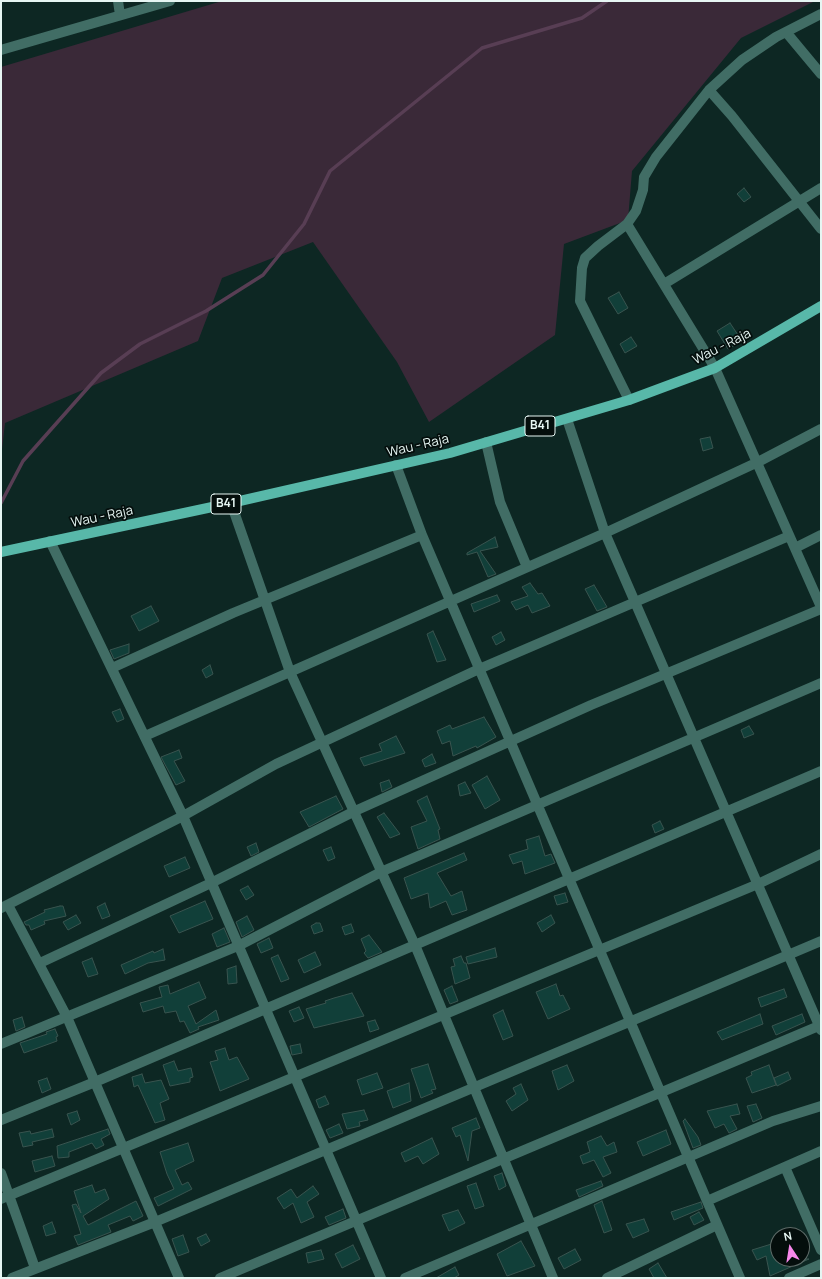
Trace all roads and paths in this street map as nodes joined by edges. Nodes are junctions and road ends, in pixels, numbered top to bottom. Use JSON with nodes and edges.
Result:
{"nodes":[{"id":1,"x":118,"y":1,"type":"edge"},
{"id":2,"x":170,"y":1,"type":"edge"},
{"id":3,"x":821,"y":14,"type":"edge"},
{"id":4,"x":120,"y":15,"type":"junction"},
{"id":5,"x":786,"y":32,"type":"junction"},
{"id":6,"x":1,"y":50,"type":"edge"},
{"id":7,"x":821,"y":74,"type":"edge"},
{"id":8,"x":709,"y":90,"type":"junction"},
{"id":9,"x":821,"y":188,"type":"edge"},
{"id":10,"x":799,"y":201,"type":"junction"},
{"id":11,"x":626,"y":224,"type":"junction"},
{"id":12,"x":821,"y":229,"type":"edge"},
{"id":13,"x":664,"y":284,"type":"junction"},
{"id":14,"x":821,"y":306,"type":"edge"},
{"id":15,"x":715,"y":368,"type":"junction"},
{"id":16,"x":629,"y":400,"type":"junction"},
{"id":17,"x":567,"y":419,"type":"junction"},
{"id":18,"x":821,"y":429,"type":"edge"},
{"id":19,"x":486,"y":442,"type":"junction"},
{"id":20,"x":758,"y":462,"type":"junction"},
{"id":21,"x":396,"y":465,"type":"junction"},
{"id":22,"x":231,"y":503,"type":"junction"},
{"id":23,"x":605,"y":533,"type":"junction"},
{"id":24,"x":422,"y":535,"type":"junction"},
{"id":25,"x":821,"y":535,"type":"edge"},
{"id":26,"x":790,"y":536,"type":"junction"},
{"id":27,"x":50,"y":541,"type":"junction"},
{"id":28,"x":795,"y":548,"type":"junction"},
{"id":29,"x":1,"y":552,"type":"edge"},
{"id":30,"x":527,"y":567,"type":"junction"},
{"id":31,"x":264,"y":600,"type":"junction"},
{"id":32,"x":450,"y":600,"type":"junction"},
{"id":33,"x":635,"y":602,"type":"junction"},
{"id":34,"x":821,"y":608,"type":"edge"},
{"id":35,"x":112,"y":668,"type":"junction"},
{"id":36,"x":479,"y":669,"type":"junction"},
{"id":37,"x":290,"y":672,"type":"junction"},
{"id":38,"x":667,"y":674,"type":"junction"},
{"id":39,"x":821,"y":683,"type":"edge"},
{"id":40,"x":145,"y":736,"type":"junction"},
{"id":41,"x":694,"y":737,"type":"junction"},
{"id":42,"x":510,"y":741,"type":"junction"},
{"id":43,"x":324,"y":743,"type":"junction"},
{"id":44,"x":821,"y":771,"type":"edge"},
{"id":45,"x":538,"y":805,"type":"junction"},
{"id":46,"x":355,"y":811,"type":"junction"},
{"id":47,"x":726,"y":811,"type":"junction"},
{"id":48,"x":183,"y":816,"type":"junction"},
{"id":49,"x":821,"y":854,"type":"edge"},
{"id":50,"x":383,"y":871,"type":"junction"},
{"id":51,"x":569,"y":879,"type":"junction"},
{"id":52,"x":211,"y":883,"type":"junction"},
{"id":53,"x":758,"y":884,"type":"junction"},
{"id":54,"x":5,"y":907,"type":"edge"},
{"id":55,"x":821,"y":941,"type":"edge"},
{"id":56,"x":415,"y":945,"type":"junction"},
{"id":57,"x":238,"y":946,"type":"junction"},
{"id":58,"x":599,"y":950,"type":"junction"},
{"id":59,"x":788,"y":954,"type":"junction"},
{"id":60,"x":40,"y":963,"type":"junction"},
{"id":61,"x":266,"y":1009,"type":"junction"},
{"id":62,"x":444,"y":1014,"type":"junction"},
{"id":63,"x":67,"y":1017,"type":"junction"},
{"id":64,"x":630,"y":1021,"type":"junction"},
{"id":65,"x":820,"y":1027,"type":"edge"},
{"id":66,"x":1,"y":1044,"type":"edge"},
{"id":67,"x":295,"y":1077,"type":"junction"},
{"id":68,"x":95,"y":1082,"type":"junction"},
{"id":69,"x":475,"y":1087,"type":"junction"},
{"id":70,"x":661,"y":1093,"type":"junction"},
{"id":71,"x":821,"y":1106,"type":"edge"},
{"id":72,"x":2,"y":1117,"type":"edge"},
{"id":73,"x":123,"y":1148,"type":"junction"},
{"id":74,"x":326,"y":1150,"type":"junction"},
{"id":75,"x":821,"y":1151,"type":"edge"},
{"id":76,"x":688,"y":1157,"type":"junction"},
{"id":77,"x":505,"y":1158,"type":"junction"},
{"id":78,"x":785,"y":1167,"type":"junction"},
{"id":79,"x":1,"y":1173,"type":"edge"},
{"id":80,"x":5,"y":1197,"type":"edge"},
{"id":81,"x":707,"y":1201,"type":"junction"},
{"id":82,"x":357,"y":1220,"type":"junction"},
{"id":83,"x":155,"y":1222,"type":"junction"},
{"id":84,"x":717,"y":1225,"type":"junction"},
{"id":85,"x":531,"y":1226,"type":"junction"},
{"id":86,"x":821,"y":1250,"type":"edge"},
{"id":87,"x":821,"y":1264,"type":"edge"},
{"id":88,"x":36,"y":1268,"type":"junction"},
{"id":89,"x":12,"y":1278,"type":"edge"},
{"id":90,"x":179,"y":1278,"type":"edge"},
{"id":91,"x":220,"y":1278,"type":"edge"},
{"id":92,"x":381,"y":1278,"type":"edge"},
{"id":93,"x":405,"y":1278,"type":"edge"},
{"id":94,"x":553,"y":1278,"type":"edge"},
{"id":95,"x":607,"y":1278,"type":"edge"},
{"id":96,"x":740,"y":1278,"type":"edge"},
{"id":97,"x":788,"y":1278,"type":"edge"}],
"edges":[{"from":1,"to":4,"type":"street"},
{"from":2,"to":4,"type":"street"},
{"from":3,"to":5,"type":"street"},
{"from":4,"to":6,"type":"street"},
{"from":5,"to":7,"type":"street"},
{"from":5,"to":8,"type":"street"},
{"from":8,"to":10,"type":"street"},
{"from":8,"to":11,"type":"street"},
{"from":9,"to":10,"type":"street"},
{"from":10,"to":12,"type":"street"},
{"from":10,"to":13,"type":"street"},
{"from":11,"to":13,"type":"street"},
{"from":11,"to":16,"type":"street"},
{"from":13,"to":15,"type":"street"},
{"from":14,"to":15,"type":"main road","name":"Wau - Raja","number":"B41"},
{"from":15,"to":16,"type":"main road","name":"Wau - Raja","number":"B41"},
{"from":15,"to":20,"type":"street"},
{"from":16,"to":17,"type":"main road","name":"Wau - Raja","number":"B41"},
{"from":17,"to":19,"type":"main road","name":"Wau - Raja","number":"B41"},
{"from":17,"to":23,"type":"street"},
{"from":18,"to":20,"type":"street"},
{"from":19,"to":21,"type":"main road","name":"Wau - Raja","number":"B41"},
{"from":19,"to":30,"type":"street"},
{"from":20,"to":23,"type":"street"},
{"from":20,"to":26,"type":"street"},
{"from":21,"to":22,"type":"main road","name":"Wau - Raja","number":"B41"},
{"from":21,"to":24,"type":"street"},
{"from":22,"to":27,"type":"main road","name":"Wau - Raja","number":"B41"},
{"from":22,"to":31,"type":"street"},
{"from":23,"to":30,"type":"street"},
{"from":23,"to":33,"type":"street"},
{"from":24,"to":31,"type":"street"},
{"from":24,"to":32,"type":"street"},
{"from":25,"to":28,"type":"street"},
{"from":26,"to":28,"type":"street"},
{"from":26,"to":33,"type":"street"},
{"from":27,"to":29,"type":"main road","name":"Wau - Raja","number":"B41"},
{"from":27,"to":35,"type":"street"},
{"from":28,"to":34,"type":"street"},
{"from":30,"to":32,"type":"street"},
{"from":31,"to":35,"type":"street"},
{"from":31,"to":37,"type":"street"},
{"from":32,"to":36,"type":"street"},
{"from":32,"to":37,"type":"street"},
{"from":33,"to":36,"type":"street"},
{"from":33,"to":38,"type":"street"},
{"from":34,"to":38,"type":"street"},
{"from":35,"to":40,"type":"street"},
{"from":36,"to":42,"type":"street"},
{"from":36,"to":43,"type":"street"},
{"from":37,"to":40,"type":"street"},
{"from":37,"to":43,"type":"street"},
{"from":38,"to":41,"type":"street"},
{"from":38,"to":42,"type":"street"},
{"from":39,"to":41,"type":"street"},
{"from":40,"to":48,"type":"street"},
{"from":41,"to":45,"type":"street"},
{"from":41,"to":47,"type":"street"},
{"from":42,"to":45,"type":"street"},
{"from":42,"to":46,"type":"street"},
{"from":43,"to":46,"type":"street"},
{"from":43,"to":48,"type":"street"},
{"from":44,"to":47,"type":"street"},
{"from":45,"to":50,"type":"street"},
{"from":45,"to":51,"type":"street"},
{"from":46,"to":50,"type":"street"},
{"from":46,"to":52,"type":"street"},
{"from":47,"to":51,"type":"street"},
{"from":47,"to":53,"type":"street"},
{"from":48,"to":52,"type":"street"},
{"from":48,"to":54,"type":"street"},
{"from":49,"to":53,"type":"street"},
{"from":50,"to":56,"type":"street"},
{"from":50,"to":57,"type":"street"},
{"from":51,"to":56,"type":"street"},
{"from":51,"to":58,"type":"street"},
{"from":52,"to":57,"type":"street"},
{"from":52,"to":60,"type":"street"},
{"from":53,"to":58,"type":"street"},
{"from":53,"to":59,"type":"street"},
{"from":54,"to":60,"type":"street"},
{"from":55,"to":59,"type":"street"},
{"from":56,"to":61,"type":"street"},
{"from":56,"to":62,"type":"street"},
{"from":57,"to":61,"type":"street"},
{"from":57,"to":63,"type":"street"},
{"from":58,"to":62,"type":"street"},
{"from":58,"to":64,"type":"street"},
{"from":59,"to":64,"type":"street"},
{"from":59,"to":65,"type":"street"},
{"from":60,"to":63,"type":"street"},
{"from":61,"to":67,"type":"street"},
{"from":61,"to":68,"type":"street"},
{"from":62,"to":67,"type":"street"},
{"from":62,"to":69,"type":"street"},
{"from":63,"to":66,"type":"street"},
{"from":63,"to":68,"type":"street"},
{"from":64,"to":69,"type":"street"},
{"from":64,"to":70,"type":"street"},
{"from":65,"to":70,"type":"street"},
{"from":67,"to":73,"type":"street"},
{"from":67,"to":74,"type":"street"},
{"from":68,"to":72,"type":"street"},
{"from":68,"to":73,"type":"street"},
{"from":69,"to":74,"type":"street"},
{"from":69,"to":77,"type":"street"},
{"from":70,"to":76,"type":"street"},
{"from":70,"to":77,"type":"street"},
{"from":71,"to":76,"type":"street"},
{"from":73,"to":80,"type":"street"},
{"from":73,"to":83,"type":"street"},
{"from":74,"to":82,"type":"street"},
{"from":74,"to":83,"type":"street"},
{"from":75,"to":78,"type":"street"},
{"from":76,"to":81,"type":"street"},
{"from":76,"to":85,"type":"street"},
{"from":77,"to":82,"type":"street"},
{"from":77,"to":85,"type":"street"},
{"from":78,"to":81,"type":"street"},
{"from":78,"to":86,"type":"street"},
{"from":79,"to":80,"type":"street"},
{"from":80,"to":88,"type":"street"},
{"from":81,"to":84,"type":"street"},
{"from":82,"to":91,"type":"street"},
{"from":82,"to":92,"type":"street"},
{"from":83,"to":88,"type":"street"},
{"from":83,"to":90,"type":"street"},
{"from":84,"to":95,"type":"street"},
{"from":84,"to":96,"type":"street"},
{"from":85,"to":93,"type":"street"},
{"from":85,"to":94,"type":"street"},
{"from":87,"to":97,"type":"street"},
{"from":88,"to":89,"type":"street"}]}
